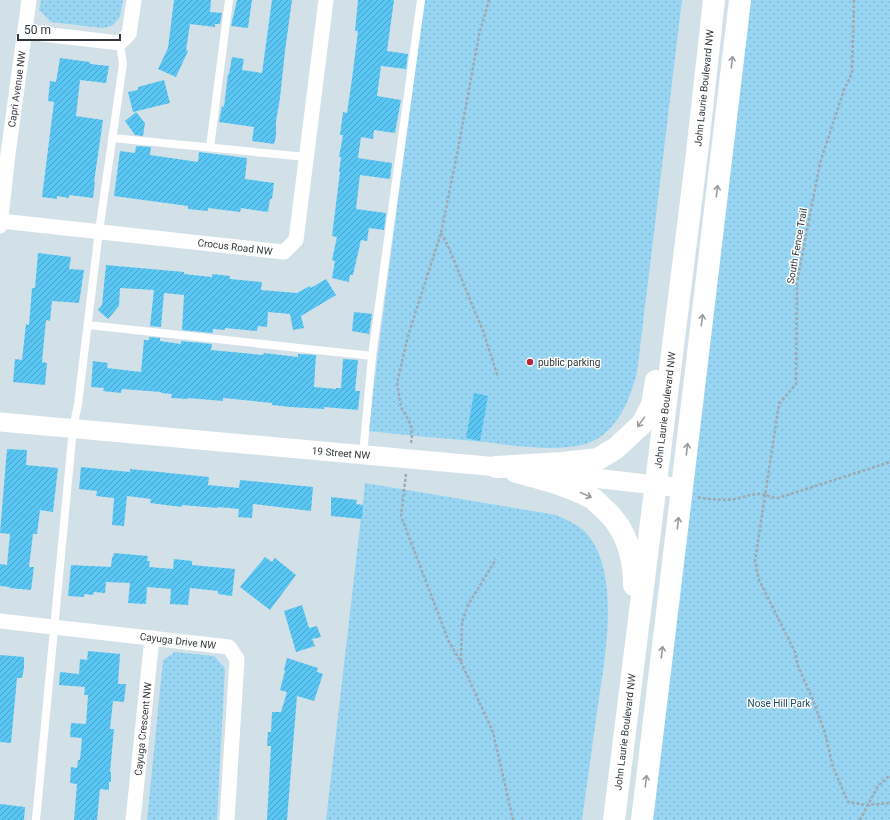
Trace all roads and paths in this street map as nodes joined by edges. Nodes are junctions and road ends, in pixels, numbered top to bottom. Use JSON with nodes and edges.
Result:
{"nodes":[{"id":1,"x":29,"y":0,"type":"edge"},
{"id":2,"x":134,"y":0,"type":"edge"},
{"id":3,"x":229,"y":0,"type":"edge"},
{"id":4,"x":326,"y":0,"type":"edge"},
{"id":5,"x":421,"y":0,"type":"edge"},
{"id":6,"x":489,"y":0,"type":"edge"},
{"id":7,"x":714,"y":0,"type":"edge"},
{"id":8,"x":740,"y":0,"type":"edge"},
{"id":9,"x":854,"y":0,"type":"edge"},
{"id":10,"x":25,"y":32,"type":"junction"},
{"id":11,"x":120,"y":44,"type":"junction"},
{"id":12,"x":112,"y":138,"type":"junction"},
{"id":13,"x":210,"y":147,"type":"junction"},
{"id":14,"x":697,"y":153,"type":"junction"},
{"id":15,"x":306,"y":157,"type":"junction"},
{"id":16,"x":0,"y":224,"type":"edge"},
{"id":17,"x":100,"y":231,"type":"junction"},
{"id":18,"x":441,"y":233,"type":"junction"},
{"id":19,"x":88,"y":325,"type":"junction"},
{"id":20,"x":372,"y":356,"type":"junction"},
{"id":21,"x":498,"y":377,"type":"dead end"},
{"id":22,"x":0,"y":422,"type":"edge"},
{"id":23,"x":73,"y":428,"type":"junction"},
{"id":24,"x":412,"y":436,"type":"dead end"},
{"id":25,"x":364,"y":454,"type":"junction"},
{"id":26,"x":890,"y":462,"type":"edge"},
{"id":27,"x":496,"y":467,"type":"junction"},
{"id":28,"x":407,"y":472,"type":"dead end"},
{"id":29,"x":656,"y":484,"type":"junction"},
{"id":30,"x":682,"y":488,"type":"junction"},
{"id":31,"x":766,"y":495,"type":"junction"},
{"id":32,"x":496,"y":559,"type":"dead end"},
{"id":33,"x":0,"y":621,"type":"edge"},
{"id":34,"x":54,"y":628,"type":"junction"},
{"id":35,"x":152,"y":638,"type":"junction"},
{"id":36,"x":461,"y":662,"type":"junction"},
{"id":37,"x":632,"y":669,"type":"junction"},
{"id":38,"x":890,"y":775,"type":"edge"},
{"id":39,"x":890,"y":803,"type":"edge"},
{"id":40,"x":867,"y":805,"type":"junction"},
{"id":41,"x":36,"y":820,"type":"edge"},
{"id":42,"x":133,"y":820,"type":"edge"},
{"id":43,"x":227,"y":820,"type":"edge"},
{"id":44,"x":513,"y":820,"type":"edge"},
{"id":45,"x":614,"y":820,"type":"edge"},
{"id":46,"x":642,"y":820,"type":"edge"},
{"id":47,"x":860,"y":820,"type":"edge"}],
"edges":[{"from":1,"to":10,"type":"street","name":"Capri Avenue NW"},
{"from":2,"to":11,"type":"street"},
{"from":3,"to":13,"type":"lane"},
{"from":4,"to":15,"type":"street","name":"Crocus Road NW"},
{"from":5,"to":20,"type":"lane"},
{"from":6,"to":18,"type":"path"},
{"from":7,"to":14,"type":"main road","name":"John Laurie Boulevard NW"},
{"from":30,"to":8,"type":"main road","one_way":true},
{"from":9,"to":31,"type":"path","name":"South Fence Trail"},
{"from":10,"to":11,"type":"street"},
{"from":10,"to":16,"type":"street","name":"Capri Avenue NW"},
{"from":11,"to":12,"type":"lane"},
{"from":12,"to":13,"type":"lane"},
{"from":12,"to":17,"type":"lane"},
{"from":13,"to":15,"type":"lane"},
{"from":14,"to":27,"type":"main road","one_way":true},
{"from":14,"to":29,"type":"main road","name":"John Laurie Boulevard NW"},
{"from":15,"to":17,"type":"street","name":"Crocus Road NW"},
{"from":16,"to":17,"type":"street","name":"Crocus Road NW"},
{"from":17,"to":19,"type":"lane"},
{"from":18,"to":21,"type":"path"},
{"from":18,"to":24,"type":"path"},
{"from":19,"to":20,"type":"lane"},
{"from":19,"to":23,"type":"lane"},
{"from":20,"to":25,"type":"lane"},
{"from":22,"to":23,"type":"street","name":"19 Street NW"},
{"from":23,"to":25,"type":"street","name":"19 Street NW"},
{"from":23,"to":34,"type":"lane"},
{"from":25,"to":27,"type":"street","name":"19 Street NW"},
{"from":26,"to":31,"type":"path"},
{"from":27,"to":29,"type":"street","name":"19 Street NW"},
{"from":27,"to":37,"type":"main road","one_way":true},
{"from":28,"to":36,"type":"path"},
{"from":29,"to":30,"type":"street","name":"19 Street NW"},
{"from":29,"to":37,"type":"main road","name":"John Laurie Boulevard NW"},
{"from":30,"to":31,"type":"path"},
{"from":46,"to":30,"type":"main road","one_way":true},
{"from":31,"to":40,"type":"path","name":"South Fence Trail"},
{"from":32,"to":36,"type":"path"},
{"from":33,"to":34,"type":"street","name":"Cayuga Drive NW"},
{"from":34,"to":35,"type":"street","name":"Cayuga Drive NW"},
{"from":34,"to":41,"type":"lane"},
{"from":35,"to":42,"type":"street","name":"Cayuga Crescent NW"},
{"from":35,"to":43,"type":"street","name":"Cayuga Drive NW"},
{"from":36,"to":44,"type":"path"},
{"from":37,"to":45,"type":"main road","name":"John Laurie Boulevard NW"},
{"from":38,"to":40,"type":"path"},
{"from":39,"to":40,"type":"path"},
{"from":40,"to":47,"type":"path"}]}
